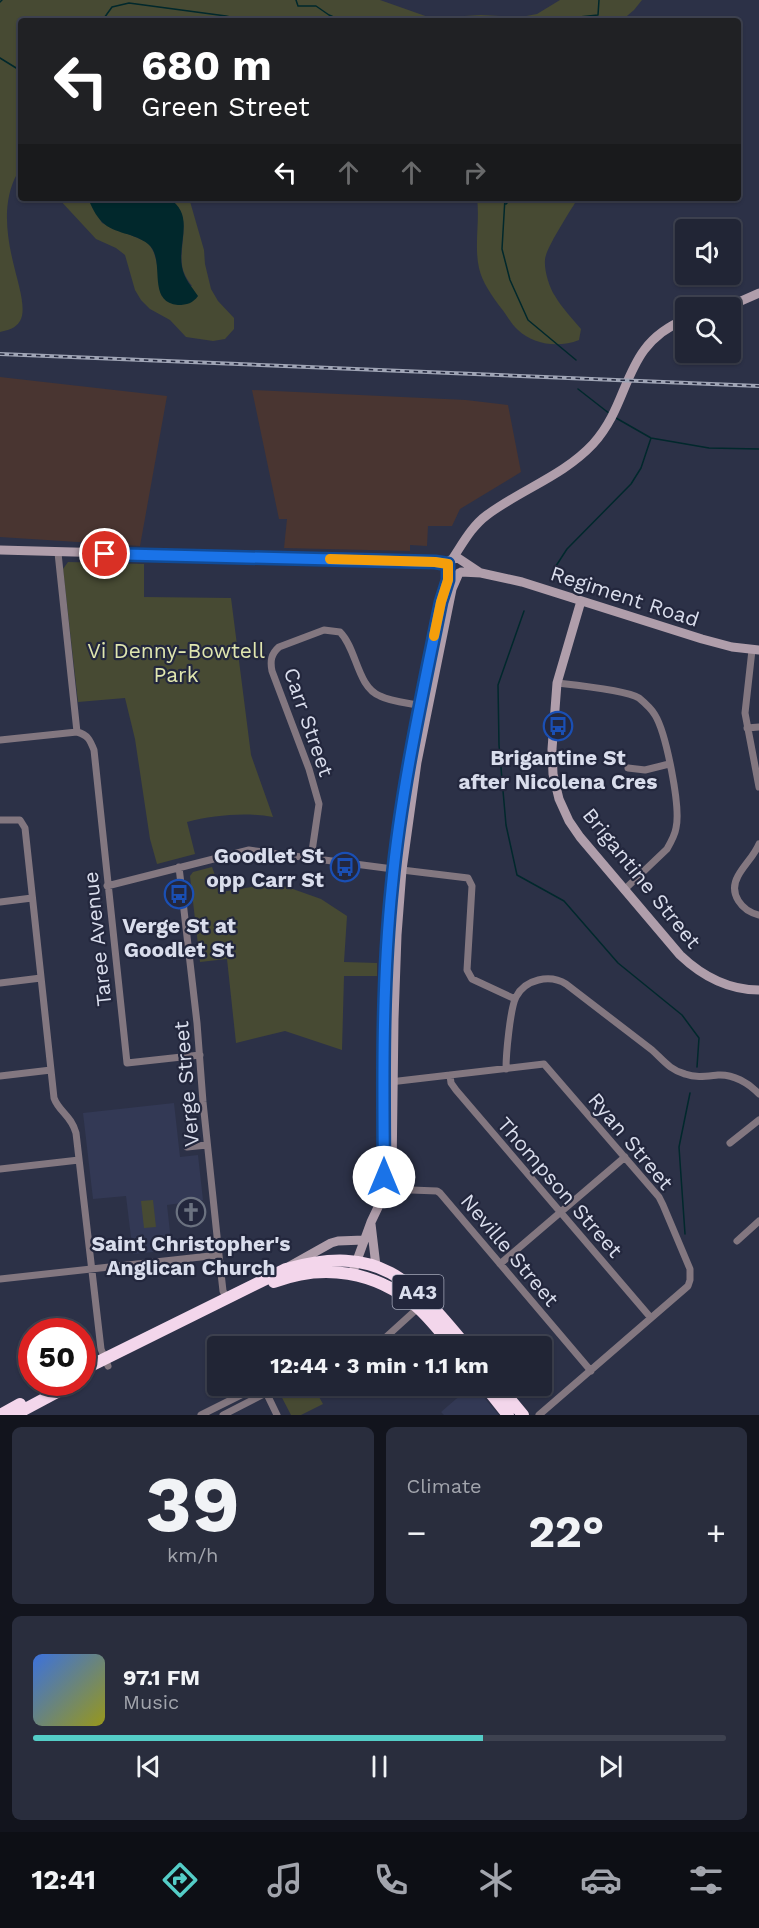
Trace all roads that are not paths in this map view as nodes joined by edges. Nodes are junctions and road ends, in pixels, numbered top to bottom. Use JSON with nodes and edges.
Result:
{"nodes":[{"id":1,"x":759,"y":293,"type":"edge"},
{"id":2,"x":741,"y":301,"type":"edge"},
{"id":3,"x":675,"y":324,"type":"edge"},
{"id":4,"x":0,"y":550,"type":"edge"},
{"id":5,"x":58,"y":553,"type":"junction"},
{"id":6,"x":456,"y":566,"type":"junction"},
{"id":7,"x":581,"y":601,"type":"junction"},
{"id":8,"x":756,"y":650,"type":"edge"},
{"id":9,"x":557,"y":683,"type":"junction"},
{"id":10,"x":423,"y":706,"type":"junction"},
{"id":11,"x":759,"y":727,"type":"edge"},
{"id":12,"x":747,"y":728,"type":"junction"},
{"id":13,"x":77,"y":732,"type":"junction"},
{"id":14,"x":0,"y":740,"type":"edge"},
{"id":15,"x":669,"y":764,"type":"junction"},
{"id":16,"x":628,"y":768,"type":"dead end"},
{"id":17,"x":759,"y":787,"type":"edge"},
{"id":18,"x":0,"y":820,"type":"edge"},
{"id":19,"x":759,"y":844,"type":"edge"},
{"id":20,"x":311,"y":858,"type":"junction"},
{"id":21,"x":179,"y":867,"type":"junction"},
{"id":22,"x":398,"y":869,"type":"junction"},
{"id":23,"x":107,"y":886,"type":"junction"},
{"id":24,"x":624,"y":890,"type":"junction"},
{"id":25,"x":32,"y":898,"type":"junction"},
{"id":26,"x":0,"y":902,"type":"edge"},
{"id":27,"x":759,"y":915,"type":"edge"},
{"id":28,"x":41,"y":978,"type":"junction"},
{"id":29,"x":0,"y":982,"type":"edge"},
{"id":30,"x":759,"y":990,"type":"edge"},
{"id":31,"x":514,"y":999,"type":"junction"},
{"id":32,"x":200,"y":1055,"type":"junction"},
{"id":33,"x":506,"y":1069,"type":"junction"},
{"id":34,"x":51,"y":1070,"type":"junction"},
{"id":35,"x":450,"y":1075,"type":"junction"},
{"id":36,"x":0,"y":1076,"type":"edge"},
{"id":37,"x":388,"y":1082,"type":"junction"},
{"id":38,"x":758,"y":1092,"type":"edge"},
{"id":39,"x":759,"y":1120,"type":"edge"},
{"id":40,"x":730,"y":1143,"type":"dead end"},
{"id":41,"x":207,"y":1145,"type":"junction"},
{"id":42,"x":187,"y":1147,"type":"dead end"},
{"id":43,"x":625,"y":1156,"type":"junction"},
{"id":44,"x":80,"y":1160,"type":"junction"},
{"id":45,"x":0,"y":1169,"type":"edge"},
{"id":46,"x":385,"y":1189,"type":"junction"},
{"id":47,"x":560,"y":1212,"type":"junction"},
{"id":48,"x":759,"y":1221,"type":"edge"},
{"id":49,"x":371,"y":1222,"type":"junction"},
{"id":50,"x":364,"y":1240,"type":"junction"},
{"id":51,"x":737,"y":1241,"type":"dead end"},
{"id":52,"x":219,"y":1255,"type":"junction"},
{"id":53,"x":357,"y":1261,"type":"junction"},
{"id":54,"x":500,"y":1264,"type":"junction"},
{"id":55,"x":376,"y":1266,"type":"junction"},
{"id":56,"x":92,"y":1269,"type":"junction"},
{"id":57,"x":286,"y":1269,"type":"junction"},
{"id":58,"x":352,"y":1274,"type":"junction"},
{"id":59,"x":0,"y":1279,"type":"edge"},
{"id":60,"x":227,"y":1298,"type":"junction"},
{"id":61,"x":418,"y":1308,"type":"junction"},
{"id":62,"x":651,"y":1318,"type":"junction"},
{"id":63,"x":387,"y":1336,"type":"edge"},
{"id":64,"x":443,"y":1336,"type":"edge"},
{"id":65,"x":457,"y":1336,"type":"edge"},
{"id":66,"x":106,"y":1362,"type":"junction"},
{"id":67,"x":96,"y":1365,"type":"edge"},
{"id":68,"x":96,"y":1369,"type":"edge"},
{"id":69,"x":591,"y":1371,"type":"junction"},
{"id":70,"x":35,"y":1396,"type":"edge"},
{"id":71,"x":50,"y":1396,"type":"edge"},
{"id":72,"x":245,"y":1396,"type":"edge"},
{"id":73,"x":251,"y":1396,"type":"edge"},
{"id":74,"x":267,"y":1396,"type":"edge"},
{"id":75,"x":493,"y":1396,"type":"edge"},
{"id":76,"x":507,"y":1396,"type":"edge"},
{"id":77,"x":0,"y":1415,"type":"edge"},
{"id":78,"x":14,"y":1415,"type":"edge"},
{"id":79,"x":201,"y":1415,"type":"edge"},
{"id":80,"x":223,"y":1415,"type":"edge"},
{"id":81,"x":278,"y":1415,"type":"edge"},
{"id":82,"x":508,"y":1415,"type":"edge"},
{"id":83,"x":522,"y":1415,"type":"edge"},
{"id":84,"x":539,"y":1415,"type":"edge"}],
"edges":[{"from":1,"to":2,"type":"street"},
{"from":3,"to":6,"type":"street"},
{"from":4,"to":5,"type":"street"},
{"from":5,"to":6,"type":"street"},
{"from":5,"to":13,"type":"street"},
{"from":6,"to":7,"type":"street","name":"Regiment Road"},
{"from":6,"to":10,"type":"street"},
{"from":7,"to":8,"type":"street","name":"Regiment Road"},
{"from":7,"to":9,"type":"street","name":"Brigantine Street"},
{"from":8,"to":12,"type":"street"},
{"from":9,"to":15,"type":"street"},
{"from":9,"to":24,"type":"street","name":"Brigantine Street"},
{"from":10,"to":20,"type":"street","name":"Carr Street"},
{"from":10,"to":22,"type":"street"},
{"from":11,"to":12,"type":"street"},
{"from":12,"to":17,"type":"street"},
{"from":13,"to":14,"type":"street"},
{"from":13,"to":23,"type":"street","name":"Taree Avenue"},
{"from":15,"to":16,"type":"street"},
{"from":15,"to":24,"type":"street"},
{"from":18,"to":25,"type":"street"},
{"from":19,"to":27,"type":"street"},
{"from":20,"to":21,"type":"street"},
{"from":20,"to":22,"type":"street"},
{"from":21,"to":23,"type":"street"},
{"from":21,"to":32,"type":"street","name":"Verge Street"},
{"from":22,"to":31,"type":"street"},
{"from":22,"to":37,"type":"street"},
{"from":23,"to":32,"type":"street","name":"Taree Avenue"},
{"from":24,"to":30,"type":"street","name":"Brigantine Street"},
{"from":25,"to":26,"type":"street"},
{"from":25,"to":28,"type":"street"},
{"from":28,"to":29,"type":"street"},
{"from":28,"to":34,"type":"street"},
{"from":31,"to":33,"type":"street"},
{"from":31,"to":38,"type":"street"},
{"from":32,"to":41,"type":"street","name":"Verge Street"},
{"from":33,"to":35,"type":"street"},
{"from":33,"to":43,"type":"street","name":"Ryan Street"},
{"from":34,"to":36,"type":"street"},
{"from":34,"to":44,"type":"street"},
{"from":35,"to":37,"type":"street"},
{"from":35,"to":47,"type":"street","name":"Thompson Street"},
{"from":37,"to":46,"type":"street"},
{"from":39,"to":40,"type":"street"},
{"from":41,"to":42,"type":"street"},
{"from":41,"to":52,"type":"street","name":"Verge Street"},
{"from":43,"to":47,"type":"street"},
{"from":43,"to":62,"type":"street","name":"Ryan Street"},
{"from":44,"to":45,"type":"street"},
{"from":44,"to":56,"type":"street"},
{"from":46,"to":49,"type":"street"},
{"from":46,"to":54,"type":"street","name":"Neville Street"},
{"from":47,"to":54,"type":"street"},
{"from":47,"to":62,"type":"street","name":"Thompson Street"},
{"from":48,"to":51,"type":"street"},
{"from":49,"to":50,"type":"street"},
{"from":49,"to":55,"type":"street"},
{"from":50,"to":53,"type":"street"},
{"from":50,"to":57,"type":"street"},
{"from":52,"to":56,"type":"street"},
{"from":52,"to":60,"type":"street","name":"Verge Street"},
{"from":53,"to":55,"type":"highway","number":"A43"},
{"from":53,"to":57,"type":"highway","number":"A43"},
{"from":53,"to":58,"type":"street"},
{"from":54,"to":69,"type":"street","name":"Neville Street"},
{"from":55,"to":65,"type":"highway","number":"A43"},
{"from":56,"to":59,"type":"street"},
{"from":56,"to":66,"type":"street"},
{"from":57,"to":60,"type":"highway","number":"A43"},
{"from":58,"to":61,"type":"highway","number":"A43"},
{"from":58,"to":66,"type":"highway","number":"A43"},
{"from":60,"to":66,"type":"highway","number":"A43"},
{"from":61,"to":63,"type":"street"},
{"from":61,"to":64,"type":"highway","number":"A43"},
{"from":62,"to":69,"type":"street"},
{"from":66,"to":67,"type":"highway","number":"A43"},
{"from":66,"to":68,"type":"highway","number":"A43"},
{"from":69,"to":84,"type":"street"},
{"from":70,"to":77,"type":"highway"},
{"from":71,"to":78,"type":"highway"},
{"from":72,"to":79,"type":"street"},
{"from":73,"to":80,"type":"street"},
{"from":74,"to":81,"type":"street"},
{"from":75,"to":82,"type":"highway"},
{"from":76,"to":83,"type":"highway"}]}
